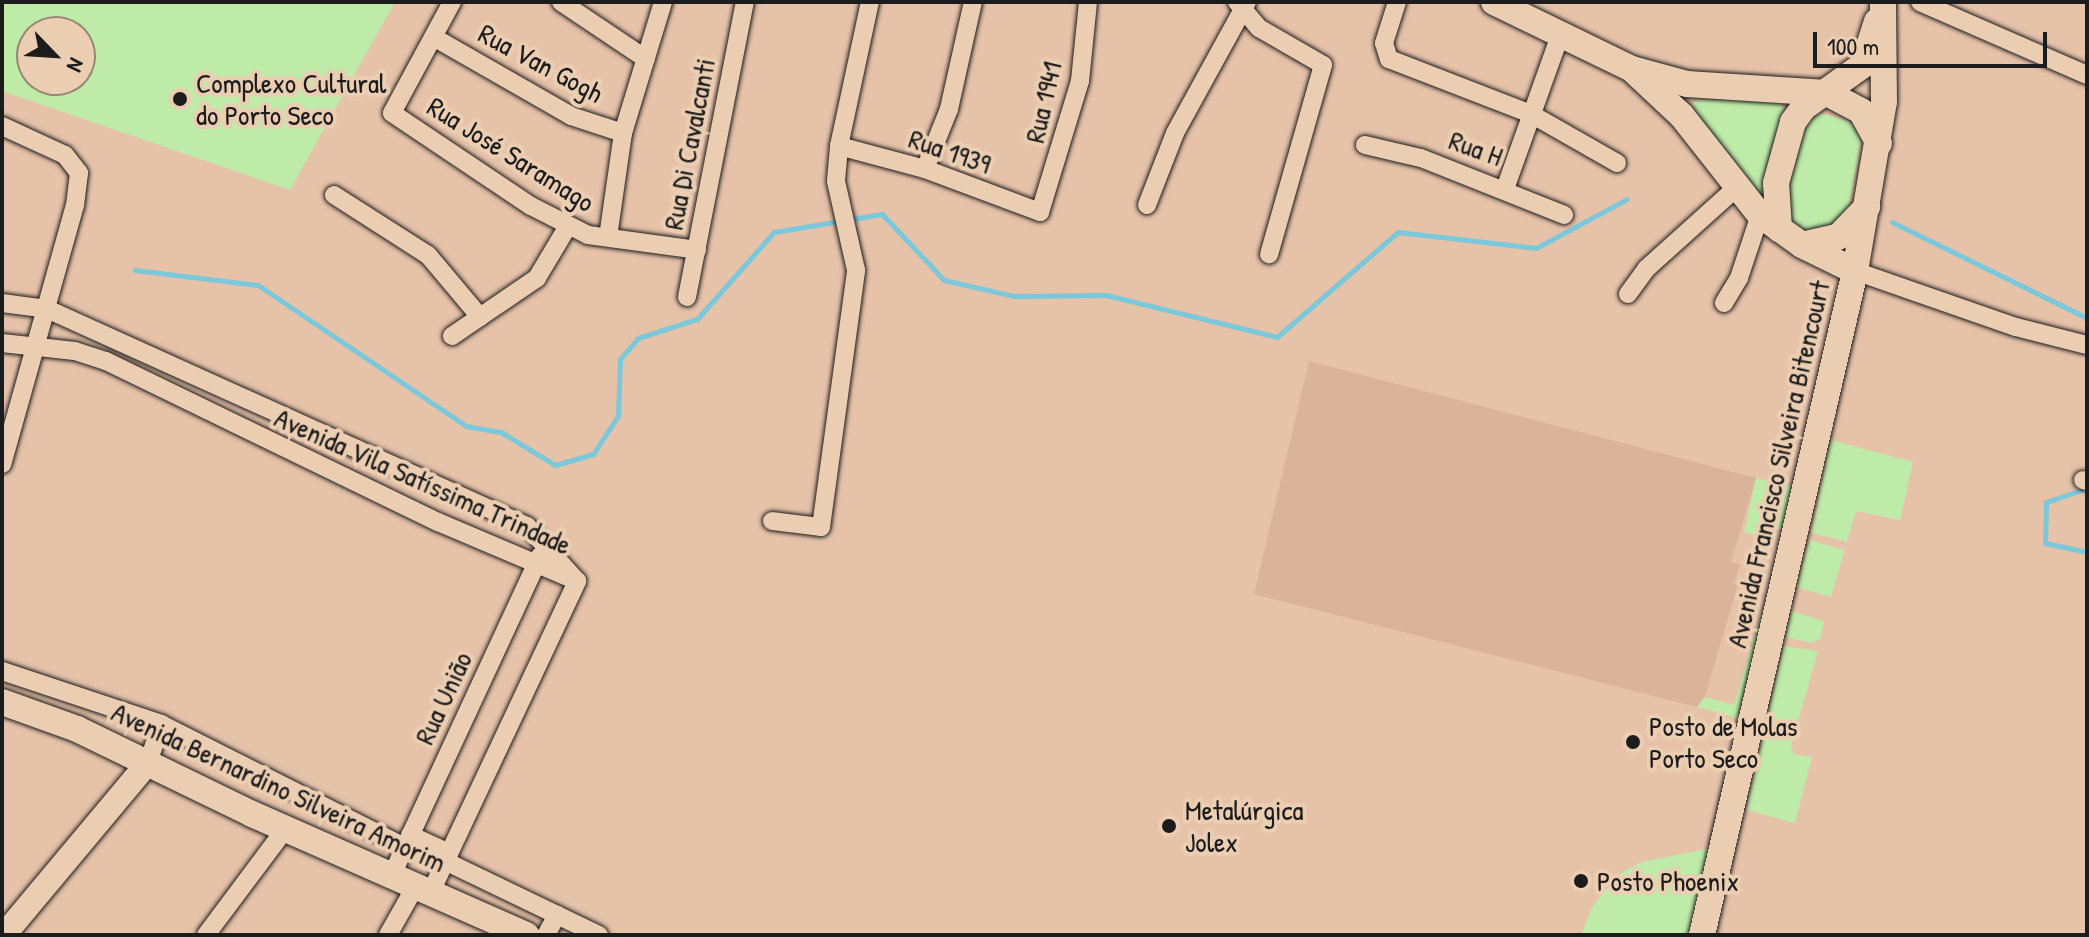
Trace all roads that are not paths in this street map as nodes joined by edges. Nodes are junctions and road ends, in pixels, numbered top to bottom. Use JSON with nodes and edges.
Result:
{"nodes":[{"id":1,"x":452,"y":2,"type":"edge"},
{"id":2,"x":561,"y":2,"type":"edge"},
{"id":3,"x":663,"y":2,"type":"edge"},
{"id":4,"x":745,"y":2,"type":"edge"},
{"id":5,"x":870,"y":2,"type":"edge"},
{"id":6,"x":973,"y":2,"type":"edge"},
{"id":7,"x":1088,"y":2,"type":"edge"},
{"id":8,"x":1397,"y":2,"type":"edge"},
{"id":9,"x":1494,"y":2,"type":"edge"},
{"id":10,"x":1882,"y":2,"type":"edge"},
{"id":11,"x":1920,"y":2,"type":"edge"},
{"id":12,"x":1243,"y":5,"type":"edge"},
{"id":13,"x":1560,"y":35,"type":"junction"},
{"id":14,"x":435,"y":38,"type":"junction"},
{"id":15,"x":646,"y":59,"type":"junction"},
{"id":16,"x":1632,"y":69,"type":"junction"},
{"id":17,"x":2087,"y":75,"type":"edge"},
{"id":18,"x":1827,"y":93,"type":"junction"},
{"id":19,"x":1531,"y":114,"type":"junction"},
{"id":20,"x":2,"y":126,"type":"edge"},
{"id":21,"x":623,"y":133,"type":"junction"},
{"id":22,"x":1879,"y":143,"type":"junction"},
{"id":23,"x":1365,"y":145,"type":"dead end"},
{"id":24,"x":839,"y":146,"type":"junction"},
{"id":25,"x":1617,"y":163,"type":"dead end"},
{"id":26,"x":925,"y":169,"type":"junction"},
{"id":27,"x":1505,"y":189,"type":"junction"},
{"id":28,"x":1735,"y":189,"type":"junction"},
{"id":29,"x":334,"y":195,"type":"dead end"},
{"id":30,"x":1147,"y":205,"type":"dead end"},
{"id":31,"x":1867,"y":207,"type":"junction"},
{"id":32,"x":1040,"y":212,"type":"joint"},
{"id":33,"x":1564,"y":215,"type":"dead end"},
{"id":34,"x":1770,"y":222,"type":"junction"},
{"id":35,"x":568,"y":226,"type":"junction"},
{"id":36,"x":608,"y":237,"type":"junction"},
{"id":37,"x":1802,"y":245,"type":"junction"},
{"id":38,"x":697,"y":250,"type":"junction"},
{"id":39,"x":1269,"y":254,"type":"dead end"},
{"id":40,"x":1855,"y":271,"type":"junction"},
{"id":41,"x":1628,"y":294,"type":"dead end"},
{"id":42,"x":687,"y":297,"type":"dead end"},
{"id":43,"x":2,"y":303,"type":"edge"},
{"id":44,"x":1724,"y":303,"type":"dead end"},
{"id":45,"x":47,"y":309,"type":"junction"},
{"id":46,"x":480,"y":317,"type":"junction"},
{"id":47,"x":452,"y":336,"type":"dead end"},
{"id":48,"x":2,"y":343,"type":"edge"},
{"id":49,"x":2087,"y":345,"type":"edge"},
{"id":50,"x":37,"y":346,"type":"junction"},
{"id":51,"x":2,"y":464,"type":"edge"},
{"id":52,"x":772,"y":521,"type":"dead end"},
{"id":53,"x":546,"y":542,"type":"junction"},
{"id":54,"x":537,"y":564,"type":"junction"},
{"id":55,"x":577,"y":581,"type":"junction"},
{"id":56,"x":2,"y":671,"type":"edge"},
{"id":57,"x":2,"y":702,"type":"edge"},
{"id":58,"x":161,"y":724,"type":"junction"},
{"id":59,"x":148,"y":763,"type":"junction"},
{"id":60,"x":286,"y":828,"type":"junction"},
{"id":61,"x":408,"y":841,"type":"junction"},
{"id":62,"x":447,"y":857,"type":"junction"},
{"id":63,"x":412,"y":886,"type":"junction"},
{"id":64,"x":557,"y":915,"type":"junction"},
{"id":65,"x":4,"y":935,"type":"edge"},
{"id":66,"x":206,"y":935,"type":"edge"},
{"id":67,"x":388,"y":935,"type":"edge"},
{"id":68,"x":526,"y":935,"type":"edge"},
{"id":69,"x":546,"y":935,"type":"edge"},
{"id":70,"x":599,"y":935,"type":"edge"},
{"id":71,"x":1702,"y":935,"type":"edge"}],
"edges":[{"from":1,"to":14,"type":"street"},
{"from":2,"to":15,"type":"street"},
{"from":3,"to":15,"type":"street"},
{"from":4,"to":38,"type":"street","name":"Rua Di Cavalcanti"},
{"from":5,"to":24,"type":"street"},
{"from":6,"to":26,"type":"street"},
{"from":7,"to":32,"type":"street","name":"Rua 1941"},
{"from":8,"to":19,"type":"street"},
{"from":9,"to":13,"type":"main road"},
{"from":10,"to":18,"type":"main road","name":"Avenida Francisco Silveira Bitencourt"},
{"from":10,"to":22,"type":"main road","name":"Avenida Francisco Silveira Bitencourt"},
{"from":11,"to":17,"type":"street"},
{"from":12,"to":30,"type":"street"},
{"from":12,"to":39,"type":"street"},
{"from":13,"to":16,"type":"main road"},
{"from":13,"to":19,"type":"street"},
{"from":14,"to":21,"type":"street","name":"Rua Van Gogh"},
{"from":14,"to":35,"type":"street","name":"Rua José Saramago"},
{"from":15,"to":21,"type":"street"},
{"from":16,"to":18,"type":"main road"},
{"from":16,"to":28,"type":"main road"},
{"from":18,"to":22,"type":"main road"},
{"from":18,"to":34,"type":"main road"},
{"from":19,"to":25,"type":"street"},
{"from":19,"to":27,"type":"street"},
{"from":20,"to":45,"type":"street"},
{"from":21,"to":36,"type":"street"},
{"from":22,"to":31,"type":"main road","name":"Avenida Francisco Silveira Bitencourt"},
{"from":23,"to":27,"type":"street","name":"Rua H"},
{"from":24,"to":26,"type":"street","name":"Rua 1939"},
{"from":24,"to":52,"type":"street"},
{"from":26,"to":32,"type":"street","name":"Rua 1939"},
{"from":27,"to":33,"type":"street","name":"Rua H"},
{"from":28,"to":34,"type":"main road"},
{"from":28,"to":41,"type":"street"},
{"from":29,"to":46,"type":"street"},
{"from":31,"to":37,"type":"main road"},
{"from":31,"to":40,"type":"main road","name":"Avenida Francisco Silveira Bitencourt"},
{"from":34,"to":37,"type":"main road"},
{"from":34,"to":44,"type":"street"},
{"from":35,"to":36,"type":"street","name":"Rua José Saramago"},
{"from":35,"to":46,"type":"street"},
{"from":36,"to":38,"type":"street","name":"Rua José Saramago"},
{"from":37,"to":40,"type":"main road"},
{"from":38,"to":42,"type":"street","name":"Rua Di Cavalcanti"},
{"from":40,"to":49,"type":"street"},
{"from":40,"to":71,"type":"main road","name":"Avenida Francisco Silveira Bitencourt"},
{"from":43,"to":45,"type":"street","name":"Avenida Vila Satíssima Trindade"},
{"from":45,"to":50,"type":"street"},
{"from":45,"to":53,"type":"street","name":"Avenida Vila Satíssima Trindade"},
{"from":46,"to":47,"type":"street"},
{"from":48,"to":50,"type":"street","name":"Avenida Vila Satíssima Trindade"},
{"from":50,"to":51,"type":"street"},
{"from":50,"to":54,"type":"street","name":"Avenida Vila Satíssima Trindade"},
{"from":53,"to":54,"type":"street","name":"Rua União"},
{"from":53,"to":55,"type":"street","name":"Avenida Vila Satíssima Trindade"},
{"from":54,"to":55,"type":"street","name":"Avenida Vila Satíssima Trindade"},
{"from":54,"to":61,"type":"street","name":"Rua União"},
{"from":55,"to":62,"type":"street"},
{"from":56,"to":58,"type":"street"},
{"from":57,"to":59,"type":"main road","name":"Avenida Bernardino Silveira Amorim"},
{"from":58,"to":59,"type":"street"},
{"from":58,"to":61,"type":"street"},
{"from":59,"to":60,"type":"main road","name":"Avenida Bernardino Silveira Amorim"},
{"from":59,"to":65,"type":"street"},
{"from":60,"to":63,"type":"main road","name":"Avenida Bernardino Silveira Amorim"},
{"from":60,"to":66,"type":"street"},
{"from":61,"to":62,"type":"street"},
{"from":61,"to":63,"type":"street","name":"Rua União"},
{"from":62,"to":63,"type":"street"},
{"from":62,"to":64,"type":"street"},
{"from":63,"to":67,"type":"street"},
{"from":63,"to":68,"type":"main road","name":"Avenida Bernardino Silveira Amorim"},
{"from":64,"to":69,"type":"street"},
{"from":64,"to":70,"type":"street"}]}
